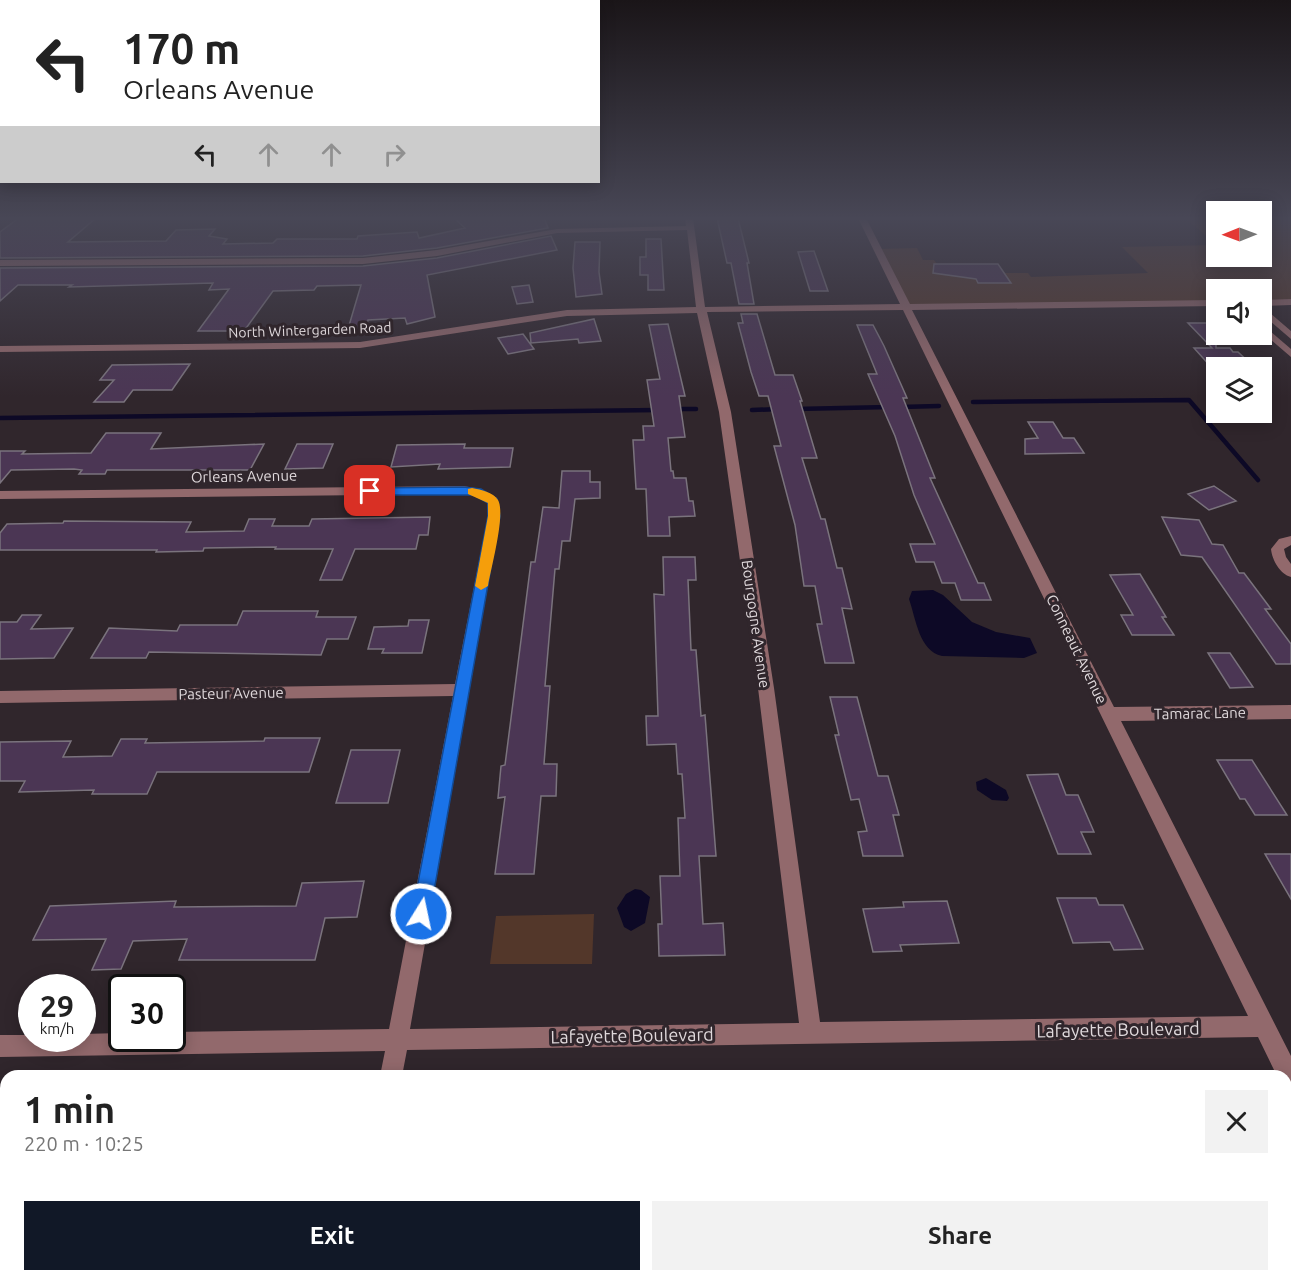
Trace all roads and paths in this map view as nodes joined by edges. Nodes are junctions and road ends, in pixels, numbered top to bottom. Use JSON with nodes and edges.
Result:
{"nodes":[{"id":1,"x":697,"y":278,"type":"edge"},
{"id":2,"x":892,"y":278,"type":"edge"},
{"id":3,"x":1291,"y":302,"type":"edge"},
{"id":4,"x":1206,"y":303,"type":"edge"},
{"id":5,"x":1272,"y":303,"type":"edge"},
{"id":6,"x":907,"y":307,"type":"junction"},
{"id":7,"x":701,"y":309,"type":"junction"},
{"id":8,"x":1272,"y":318,"type":"edge"},
{"id":9,"x":1272,"y":335,"type":"edge"},
{"id":10,"x":1291,"y":336,"type":"edge"},
{"id":11,"x":1286,"y":346,"type":"edge"},
{"id":12,"x":0,"y":349,"type":"edge"},
{"id":13,"x":1291,"y":354,"type":"edge"},
{"id":14,"x":0,"y":495,"type":"edge"},
{"id":15,"x":1291,"y":540,"type":"edge"},
{"id":16,"x":1291,"y":572,"type":"edge"},
{"id":17,"x":462,"y":690,"type":"junction"},
{"id":18,"x":0,"y":697,"type":"edge"},
{"id":19,"x":1291,"y":712,"type":"edge"},
{"id":20,"x":1109,"y":714,"type":"junction"},
{"id":21,"x":1264,"y":1026,"type":"junction"},
{"id":22,"x":811,"y":1032,"type":"junction"},
{"id":23,"x":398,"y":1038,"type":"junction"},
{"id":24,"x":0,"y":1046,"type":"edge"},
{"id":25,"x":392,"y":1070,"type":"edge"},
{"id":26,"x":1286,"y":1070,"type":"edge"}],
"edges":[{"from":1,"to":7,"type":"street","name":"Bourgogne Avenue"},
{"from":2,"to":6,"type":"street","name":"Conneaut Avenue"},
{"from":3,"to":5,"type":"street"},
{"from":4,"to":6,"type":"street","name":"North Wintergarden Road"},
{"from":6,"to":7,"type":"street","name":"North Wintergarden Road"},
{"from":6,"to":20,"type":"street","name":"Conneaut Avenue"},
{"from":7,"to":12,"type":"street","name":"North Wintergarden Road"},
{"from":7,"to":22,"type":"street","name":"Bourgogne Avenue"},
{"from":8,"to":10,"type":"street"},
{"from":9,"to":11,"type":"street"},
{"from":11,"to":13,"type":"street"},
{"from":14,"to":17,"type":"street","name":"Orleans Avenue"},
{"from":15,"to":16,"type":"street"},
{"from":17,"to":18,"type":"street","name":"Pasteur Avenue"},
{"from":17,"to":23,"type":"street"},
{"from":19,"to":20,"type":"street","name":"Tamarac Lane"},
{"from":20,"to":21,"type":"street","name":"Conneaut Avenue"},
{"from":21,"to":22,"type":"street","name":"Lafayette Boulevard"},
{"from":21,"to":26,"type":"street","name":"Conneaut Avenue"},
{"from":22,"to":23,"type":"street","name":"Lafayette Boulevard"},
{"from":23,"to":24,"type":"street","name":"Lafayette Boulevard"},
{"from":23,"to":25,"type":"street"}]}
